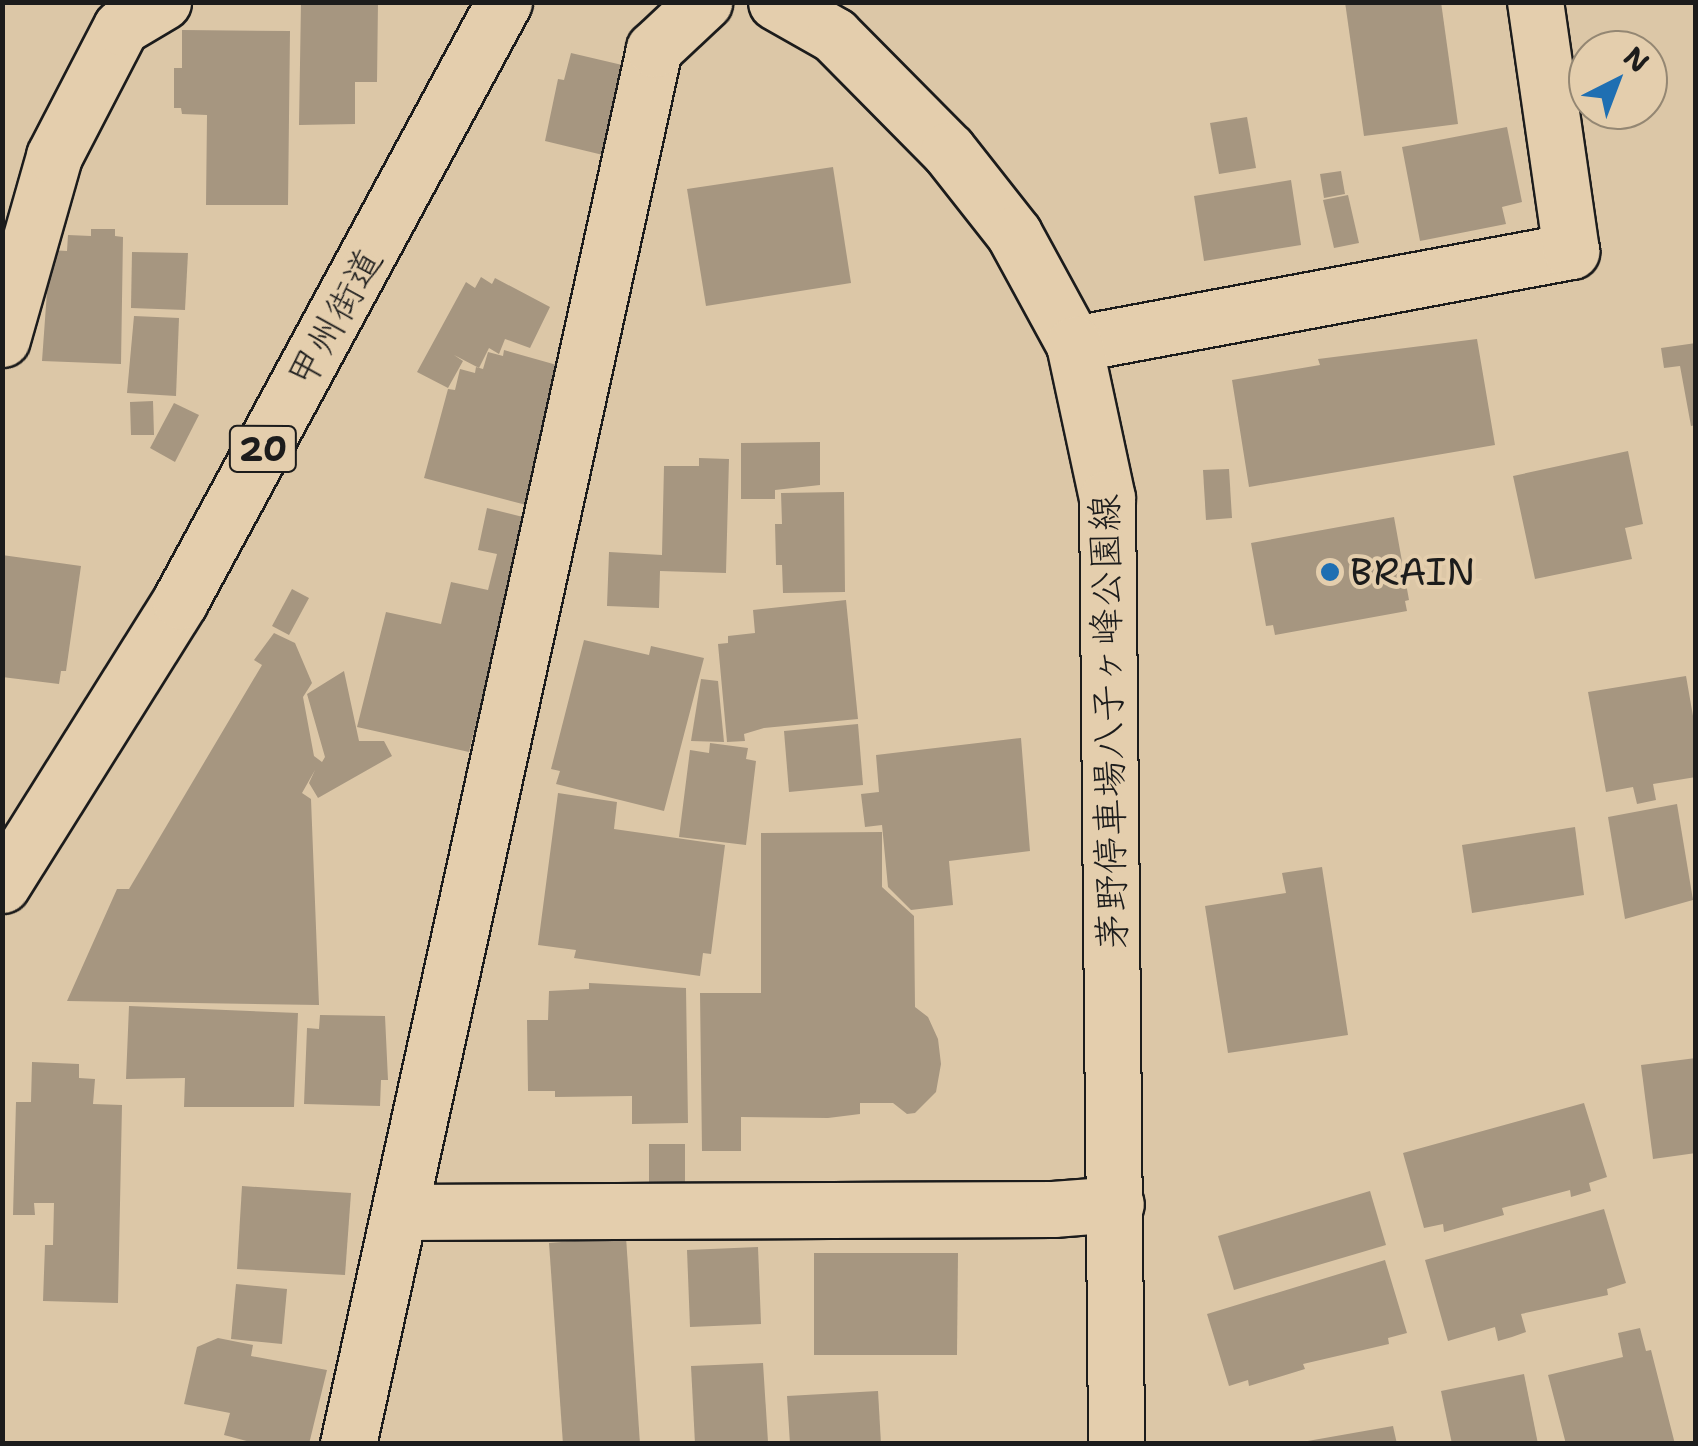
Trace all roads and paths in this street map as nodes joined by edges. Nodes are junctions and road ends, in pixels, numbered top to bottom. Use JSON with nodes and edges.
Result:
{"nodes":[{"id":1,"x":163,"y":2,"type":"edge"},
{"id":2,"x":504,"y":2,"type":"edge"},
{"id":3,"x":704,"y":2,"type":"edge"},
{"id":4,"x":776,"y":2,"type":"edge"},
{"id":5,"x":1535,"y":2,"type":"edge"},
{"id":6,"x":2,"y":339,"type":"edge"},
{"id":7,"x":1074,"y":344,"type":"junction"},
{"id":8,"x":2,"y":885,"type":"edge"},
{"id":9,"x":1116,"y":1204,"type":"junction"},
{"id":10,"x":401,"y":1212,"type":"junction"},
{"id":11,"x":348,"y":1444,"type":"edge"},
{"id":12,"x":1116,"y":1444,"type":"edge"}],
"edges":[{"from":1,"to":6,"type":"main road"},
{"from":2,"to":8,"type":"main road","name":"甲州街道","number":"20"},
{"from":3,"to":10,"type":"main road"},
{"from":4,"to":7,"type":"main road","name":"茅野停車場八子ヶ峰公園線"},
{"from":5,"to":7,"type":"main road"},
{"from":7,"to":9,"type":"main road","name":"茅野停車場八子ヶ峰公園線"},
{"from":9,"to":10,"type":"main road"},
{"from":9,"to":12,"type":"main road","name":"茅野停車場八子ヶ峰公園線"},
{"from":10,"to":11,"type":"main road"}]}
